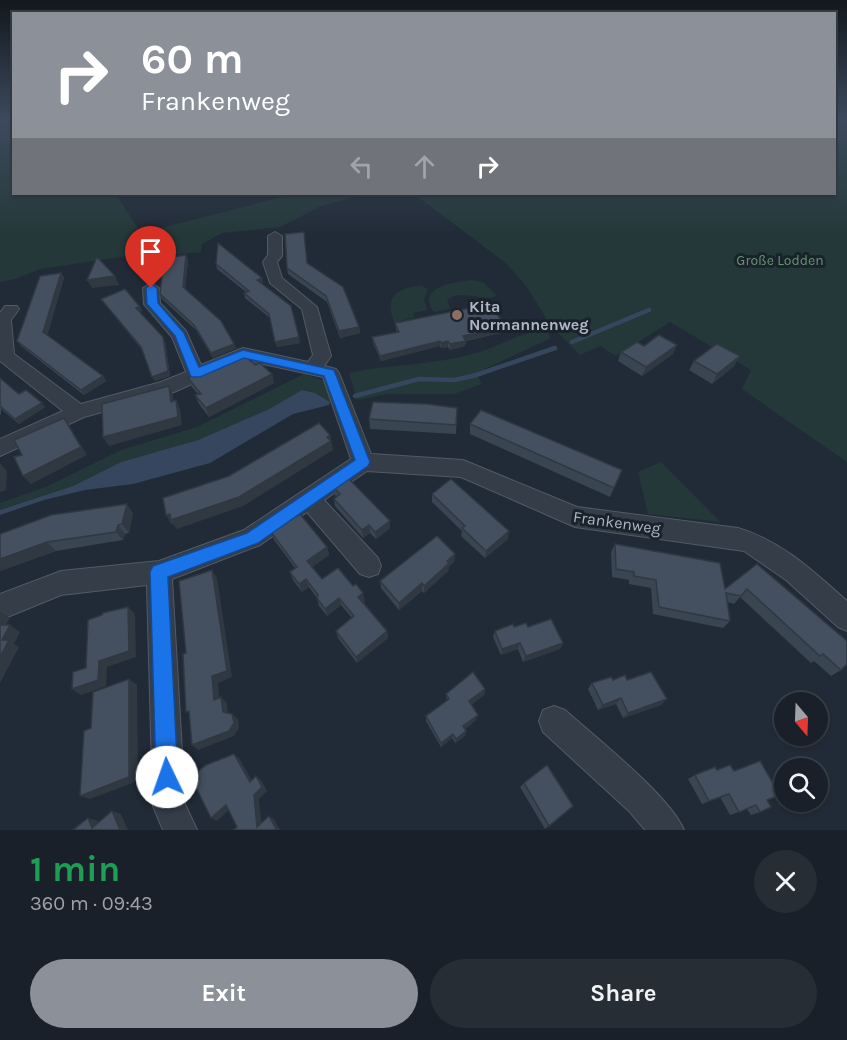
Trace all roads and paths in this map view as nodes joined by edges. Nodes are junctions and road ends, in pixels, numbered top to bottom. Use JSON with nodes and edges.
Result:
{"nodes":[{"id":1,"x":275,"y":236,"type":"dead end"},
{"id":2,"x":151,"y":288,"type":"dead end"},
{"id":3,"x":11,"y":309,"type":"dead end"},
{"id":4,"x":313,"y":368,"type":"junction"},
{"id":5,"x":196,"y":374,"type":"junction"},
{"id":6,"x":78,"y":412,"type":"junction"},
{"id":7,"x":0,"y":448,"type":"edge"},
{"id":8,"x":363,"y":462,"type":"junction"},
{"id":9,"x":309,"y":499,"type":"junction"},
{"id":10,"x":369,"y":566,"type":"dead end"},
{"id":11,"x":159,"y":572,"type":"junction"},
{"id":12,"x":0,"y":607,"type":"edge"},
{"id":13,"x":847,"y":618,"type":"edge"},
{"id":14,"x":554,"y":721,"type":"dead end"},
{"id":15,"x":180,"y":830,"type":"edge"},
{"id":16,"x":667,"y":830,"type":"edge"}],
"edges":[{"from":1,"to":4,"type":"street"},
{"from":2,"to":5,"type":"street"},
{"from":3,"to":6,"type":"street"},
{"from":4,"to":5,"type":"street"},
{"from":4,"to":8,"type":"street"},
{"from":5,"to":6,"type":"street"},
{"from":6,"to":7,"type":"street"},
{"from":8,"to":9,"type":"street"},
{"from":8,"to":13,"type":"street","name":"Frankenweg"},
{"from":9,"to":10,"type":"street"},
{"from":9,"to":11,"type":"street"},
{"from":11,"to":12,"type":"street"},
{"from":11,"to":15,"type":"street"},
{"from":14,"to":16,"type":"street"}]}
